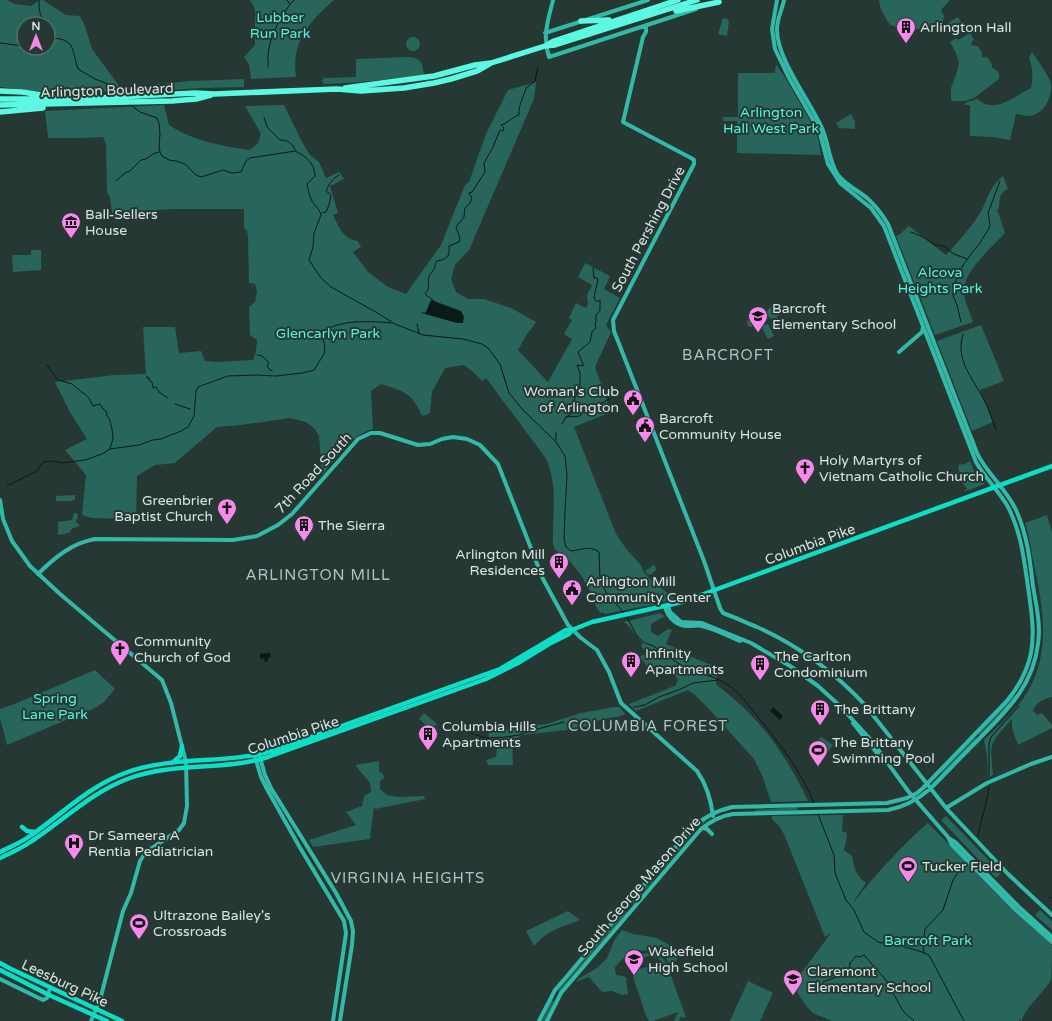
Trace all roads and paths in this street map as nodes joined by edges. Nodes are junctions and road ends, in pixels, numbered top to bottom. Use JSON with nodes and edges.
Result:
{"nodes":[{"id":1,"x":553,"y":0,"type":"edge"},
{"id":2,"x":648,"y":0,"type":"edge"},
{"id":3,"x":672,"y":0,"type":"edge"},
{"id":4,"x":678,"y":0,"type":"edge"},
{"id":5,"x":697,"y":0,"type":"edge"},
{"id":6,"x":777,"y":0,"type":"edge"},
{"id":7,"x":784,"y":0,"type":"edge"},
{"id":8,"x":722,"y":1,"type":"edge"},
{"id":9,"x":659,"y":6,"type":"junction"},
{"id":10,"x":617,"y":20,"type":"junction"},
{"id":11,"x":581,"y":21,"type":"junction"},
{"id":12,"x":627,"y":23,"type":"junction"},
{"id":13,"x":646,"y":25,"type":"junction"},
{"id":14,"x":637,"y":28,"type":"junction"},
{"id":15,"x":545,"y":33,"type":"junction"},
{"id":16,"x":643,"y":37,"type":"junction"},
{"id":17,"x":545,"y":46,"type":"junction"},
{"id":18,"x":0,"y":91,"type":"edge"},
{"id":19,"x":214,"y":94,"type":"junction"},
{"id":20,"x":0,"y":100,"type":"edge"},
{"id":21,"x":78,"y":101,"type":"junction"},
{"id":22,"x":0,"y":105,"type":"edge"},
{"id":23,"x":0,"y":112,"type":"edge"},
{"id":24,"x":923,"y":327,"type":"junction"},
{"id":25,"x":899,"y":352,"type":"dead end"},
{"id":26,"x":1052,"y":466,"type":"edge"},
{"id":27,"x":1000,"y":485,"type":"junction"},
{"id":28,"x":994,"y":487,"type":"junction"},
{"id":29,"x":0,"y":500,"type":"edge"},
{"id":30,"x":38,"y":574,"type":"junction"},
{"id":31,"x":714,"y":591,"type":"junction"},
{"id":32,"x":667,"y":606,"type":"junction"},
{"id":33,"x":572,"y":630,"type":"junction"},
{"id":34,"x":975,"y":734,"type":"junction"},
{"id":35,"x":980,"y":738,"type":"junction"},
{"id":36,"x":182,"y":746,"type":"junction"},
{"id":37,"x":257,"y":757,"type":"junction"},
{"id":38,"x":1052,"y":758,"type":"edge"},
{"id":39,"x":186,"y":762,"type":"junction"},
{"id":40,"x":172,"y":763,"type":"junction"},
{"id":41,"x":186,"y":768,"type":"junction"},
{"id":42,"x":927,"y":784,"type":"junction"},
{"id":43,"x":930,"y":789,"type":"junction"},
{"id":44,"x":911,"y":796,"type":"junction"},
{"id":45,"x":916,"y":801,"type":"junction"},
{"id":46,"x":946,"y":808,"type":"junction"},
{"id":47,"x":713,"y":813,"type":"junction"},
{"id":48,"x":713,"y":820,"type":"junction"},
{"id":49,"x":22,"y":828,"type":"dead end"},
{"id":50,"x":702,"y":828,"type":"junction"},
{"id":51,"x":35,"y":832,"type":"junction"},
{"id":52,"x":712,"y":834,"type":"dead end"},
{"id":53,"x":948,"y":837,"type":"junction"},
{"id":54,"x":0,"y":852,"type":"edge"},
{"id":55,"x":0,"y":858,"type":"edge"},
{"id":56,"x":1052,"y":915,"type":"edge"},
{"id":57,"x":1052,"y":937,"type":"edge"},
{"id":58,"x":1052,"y":942,"type":"edge"},
{"id":59,"x":0,"y":962,"type":"edge"},
{"id":60,"x":0,"y":970,"type":"edge"},
{"id":61,"x":0,"y":979,"type":"edge"},
{"id":62,"x":50,"y":988,"type":"junction"},
{"id":63,"x":49,"y":995,"type":"junction"},
{"id":64,"x":96,"y":1009,"type":"junction"},
{"id":65,"x":94,"y":1015,"type":"junction"},
{"id":66,"x":91,"y":1021,"type":"edge"},
{"id":67,"x":107,"y":1021,"type":"edge"},
{"id":68,"x":122,"y":1021,"type":"edge"},
{"id":69,"x":333,"y":1021,"type":"edge"},
{"id":70,"x":340,"y":1021,"type":"edge"},
{"id":71,"x":539,"y":1021,"type":"edge"},
{"id":72,"x":547,"y":1021,"type":"edge"}],
"edges":[{"from":1,"to":15,"type":"main road"},
{"from":2,"to":11,"type":"main road"},
{"from":3,"to":9,"type":"highway"},
{"from":4,"to":9,"type":"highway","name":"Arlington Boulevard"},
{"from":5,"to":12,"type":"highway","name":"Arlington Boulevard"},
{"from":6,"to":24,"type":"main road","name":"South George Mason Drive"},
{"from":7,"to":27,"type":"main road","name":"South George Mason Drive"},
{"from":8,"to":12,"type":"highway"},
{"from":8,"to":13,"type":"main road"},
{"from":9,"to":10,"type":"highway","name":"Arlington Boulevard"},
{"from":10,"to":11,"type":"highway"},
{"from":10,"to":17,"type":"highway","name":"Arlington Boulevard"},
{"from":11,"to":15,"type":"main road"},
{"from":12,"to":17,"type":"highway","name":"Arlington Boulevard"},
{"from":13,"to":14,"type":"main road"},
{"from":13,"to":16,"type":"main road","name":"South Pershing Drive"},
{"from":14,"to":16,"type":"main road"},
{"from":14,"to":17,"type":"main road"},
{"from":15,"to":17,"type":"main road"},
{"from":16,"to":31,"type":"main road","name":"South Pershing Drive"},
{"from":17,"to":19,"type":"highway","name":"Arlington Boulevard"},
{"from":18,"to":21,"type":"highway"},
{"from":19,"to":21,"type":"highway","name":"Arlington Boulevard"},
{"from":19,"to":21,"type":"highway","name":"Arlington Boulevard"},
{"from":20,"to":21,"type":"highway","name":"Arlington Boulevard"},
{"from":21,"to":22,"type":"highway","name":"Arlington Boulevard"},
{"from":21,"to":23,"type":"highway"},
{"from":24,"to":25,"type":"main road"},
{"from":24,"to":28,"type":"main road","name":"South George Mason Drive"},
{"from":26,"to":27,"type":"main road","name":"Columbia Pike"},
{"from":27,"to":28,"type":"main road","name":"Columbia Pike"},
{"from":27,"to":35,"type":"main road","name":"South George Mason Drive"},
{"from":28,"to":31,"type":"main road","name":"Columbia Pike"},
{"from":28,"to":34,"type":"main road","name":"South George Mason Drive"},
{"from":29,"to":30,"type":"main road"},
{"from":30,"to":33,"type":"main road","name":"7th Road South"},
{"from":30,"to":36,"type":"main road"},
{"from":31,"to":32,"type":"main road","name":"Columbia Pike"},
{"from":31,"to":42,"type":"main road"},
{"from":32,"to":33,"type":"main road","name":"Columbia Pike"},
{"from":32,"to":44,"type":"main road"},
{"from":33,"to":37,"type":"main road","name":"Columbia Pike"},
{"from":33,"to":47,"type":"main road","name":"7th Road South"},
{"from":34,"to":35,"type":"main road"},
{"from":34,"to":42,"type":"main road","name":"South George Mason Drive"},
{"from":35,"to":43,"type":"main road","name":"South George Mason Drive"},
{"from":36,"to":39,"type":"main road"},
{"from":36,"to":40,"type":"main road"},
{"from":37,"to":39,"type":"main road","name":"Columbia Pike"},
{"from":37,"to":41,"type":"main road","name":"Columbia Pike"},
{"from":37,"to":69,"type":"main road"},
{"from":37,"to":70,"type":"main road"},
{"from":38,"to":46,"type":"main road"},
{"from":39,"to":40,"type":"main road","name":"Columbia Pike"},
{"from":39,"to":41,"type":"main road"},
{"from":40,"to":51,"type":"main road","name":"Columbia Pike"},
{"from":41,"to":55,"type":"main road","name":"Columbia Pike"},
{"from":41,"to":64,"type":"main road"},
{"from":42,"to":43,"type":"main road"},
{"from":42,"to":44,"type":"main road","name":"South George Mason Drive"},
{"from":43,"to":45,"type":"main road","name":"South George Mason Drive"},
{"from":43,"to":46,"type":"main road"},
{"from":44,"to":45,"type":"main road"},
{"from":44,"to":47,"type":"main road","name":"South George Mason Drive"},
{"from":45,"to":48,"type":"main road","name":"South George Mason Drive"},
{"from":45,"to":53,"type":"main road"},
{"from":46,"to":56,"type":"main road"},
{"from":47,"to":48,"type":"main road","name":"7th Road South"},
{"from":47,"to":71,"type":"main road","name":"South George Mason Drive"},
{"from":48,"to":50,"type":"main road","name":"South George Mason Drive"},
{"from":49,"to":51,"type":"main road"},
{"from":50,"to":52,"type":"main road"},
{"from":50,"to":72,"type":"main road","name":"South George Mason Drive"},
{"from":51,"to":54,"type":"main road","name":"Columbia Pike"},
{"from":53,"to":57,"type":"main road"},
{"from":53,"to":58,"type":"main road"},
{"from":59,"to":62,"type":"main road","name":"Leesburg Pike"},
{"from":60,"to":63,"type":"main road","name":"Leesburg Pike"},
{"from":61,"to":63,"type":"main road"},
{"from":62,"to":63,"type":"main road"},
{"from":62,"to":64,"type":"main road","name":"Leesburg Pike"},
{"from":63,"to":65,"type":"main road","name":"Leesburg Pike"},
{"from":64,"to":65,"type":"main road"},
{"from":64,"to":68,"type":"main road","name":"Leesburg Pike"},
{"from":65,"to":66,"type":"main road"},
{"from":65,"to":67,"type":"main road","name":"Leesburg Pike"}]}
